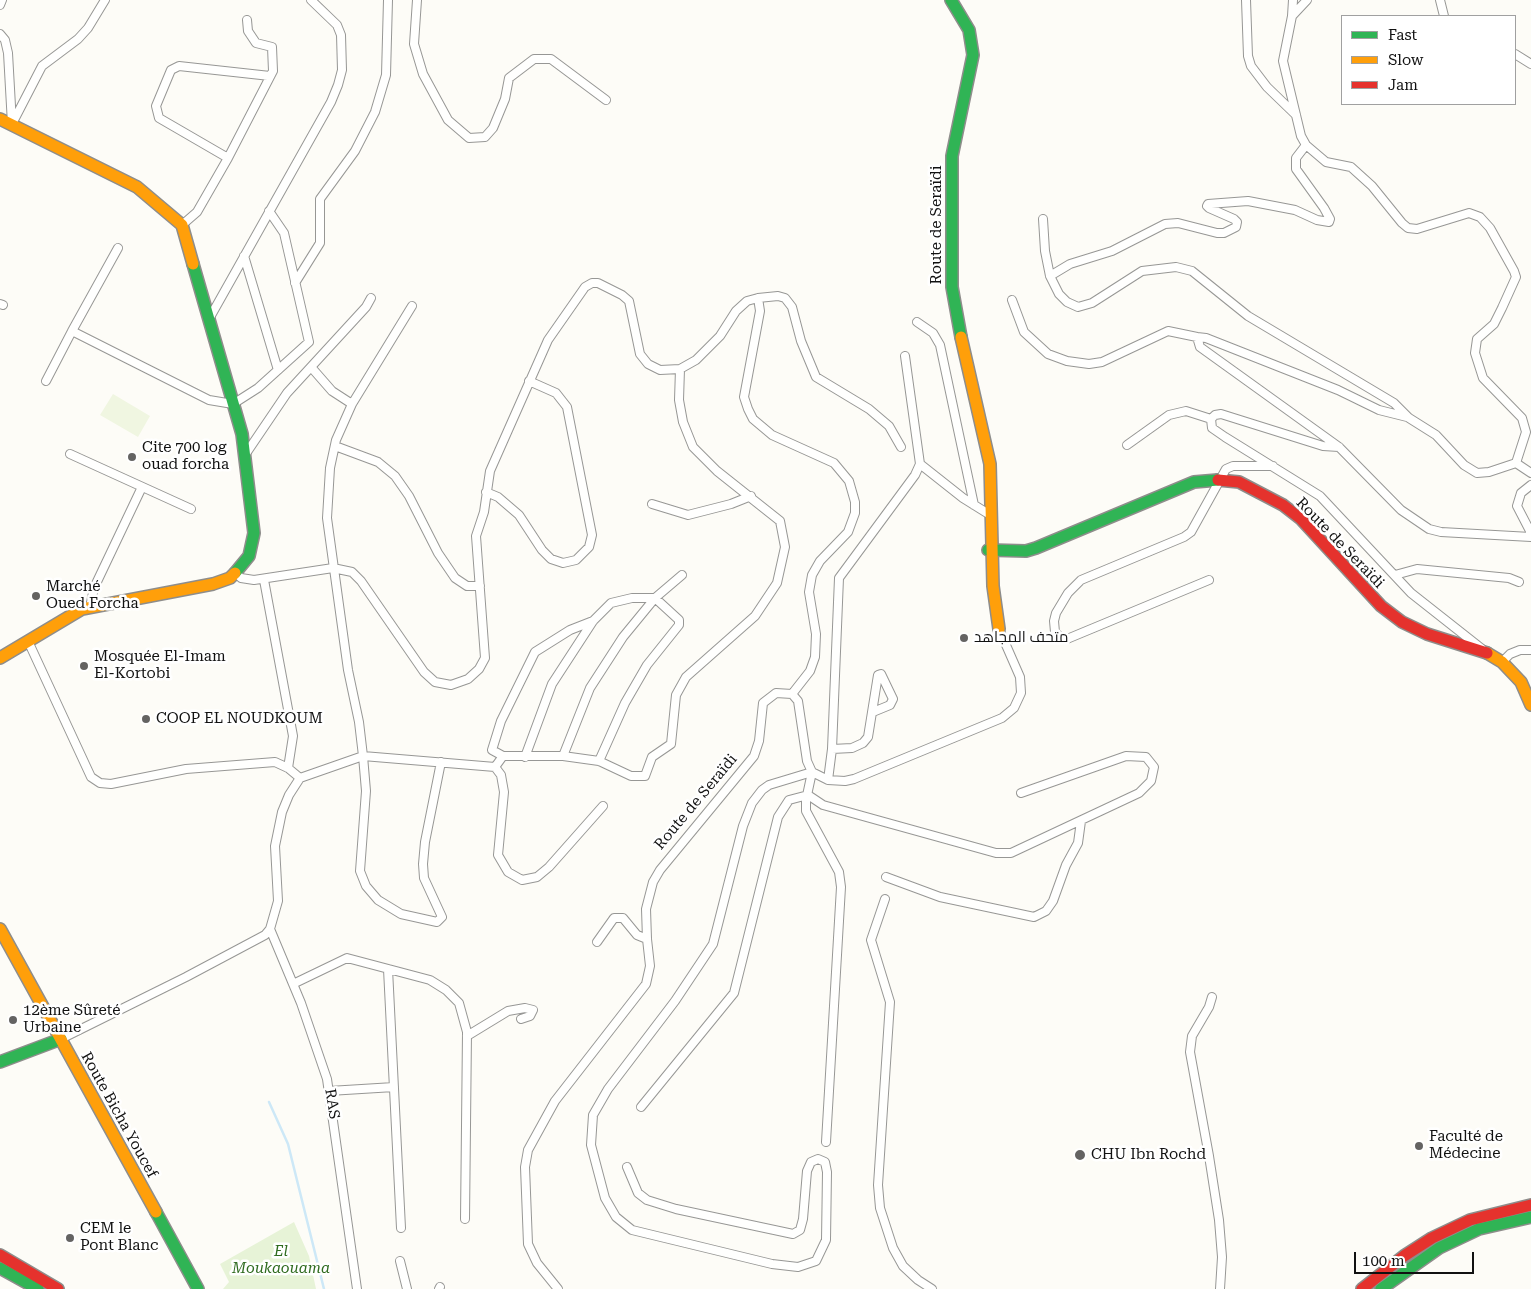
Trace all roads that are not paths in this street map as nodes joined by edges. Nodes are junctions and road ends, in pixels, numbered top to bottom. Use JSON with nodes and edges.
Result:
{"nodes":[{"id":1,"x":2,"y":0,"type":"edge"},
{"id":2,"x":105,"y":0,"type":"edge"},
{"id":3,"x":310,"y":0,"type":"edge"},
{"id":4,"x":388,"y":0,"type":"edge"},
{"id":5,"x":417,"y":0,"type":"edge"},
{"id":6,"x":951,"y":0,"type":"edge"},
{"id":7,"x":1246,"y":0,"type":"edge"},
{"id":8,"x":1293,"y":0,"type":"edge"},
{"id":9,"x":1308,"y":0,"type":"edge"},
{"id":10,"x":1440,"y":0,"type":"edge"},
{"id":11,"x":0,"y":5,"type":"edge"},
{"id":12,"x":1444,"y":15,"type":"edge"},
{"id":13,"x":1292,"y":16,"type":"junction"},
{"id":14,"x":247,"y":20,"type":"dead end"},
{"id":15,"x":0,"y":34,"type":"edge"},
{"id":16,"x":1516,"y":55,"type":"edge"},
{"id":17,"x":1531,"y":64,"type":"edge"},
{"id":18,"x":270,"y":76,"type":"junction"},
{"id":19,"x":606,"y":100,"type":"dead end"},
{"id":20,"x":1296,"y":115,"type":"junction"},
{"id":21,"x":0,"y":119,"type":"edge"},
{"id":22,"x":12,"y":124,"type":"junction"},
{"id":23,"x":1306,"y":146,"type":"junction"},
{"id":24,"x":228,"y":158,"type":"junction"},
{"id":25,"x":269,"y":211,"type":"junction"},
{"id":26,"x":1043,"y":219,"type":"dead end"},
{"id":27,"x":182,"y":225,"type":"junction"},
{"id":28,"x":118,"y":248,"type":"dead end"},
{"id":29,"x":244,"y":256,"type":"junction"},
{"id":30,"x":1050,"y":276,"type":"junction"},
{"id":31,"x":295,"y":283,"type":"junction"},
{"id":32,"x":371,"y":298,"type":"dead end"},
{"id":33,"x":758,"y":298,"type":"junction"},
{"id":34,"x":1012,"y":300,"type":"dead end"},
{"id":35,"x":412,"y":306,"type":"dead end"},
{"id":36,"x":208,"y":320,"type":"junction"},
{"id":37,"x":917,"y":322,"type":"dead end"},
{"id":38,"x":72,"y":331,"type":"junction"},
{"id":39,"x":1197,"y":337,"type":"junction"},
{"id":40,"x":905,"y":356,"type":"dead end"},
{"id":41,"x":311,"y":367,"type":"junction"},
{"id":42,"x":680,"y":369,"type":"junction"},
{"id":43,"x":278,"y":370,"type":"junction"},
{"id":44,"x":46,"y":381,"type":"dead end"},
{"id":45,"x":529,"y":381,"type":"junction"},
{"id":46,"x":233,"y":404,"type":"junction"},
{"id":47,"x":352,"y":404,"type":"junction"},
{"id":48,"x":1409,"y":418,"type":"junction"},
{"id":49,"x":1211,"y":419,"type":"junction"},
{"id":50,"x":335,"y":446,"type":"junction"},
{"id":51,"x":1127,"y":446,"type":"dead end"},
{"id":52,"x":901,"y":447,"type":"dead end"},
{"id":53,"x":1339,"y":447,"type":"junction"},
{"id":54,"x":70,"y":454,"type":"dead end"},
{"id":55,"x":988,"y":454,"type":"junction"},
{"id":56,"x":245,"y":456,"type":"junction"},
{"id":57,"x":1516,"y":463,"type":"junction"},
{"id":58,"x":920,"y":464,"type":"junction"},
{"id":59,"x":1273,"y":466,"type":"junction"},
{"id":60,"x":1531,"y":473,"type":"edge"},
{"id":61,"x":1220,"y":479,"type":"junction"},
{"id":62,"x":1531,"y":485,"type":"edge"},
{"id":63,"x":142,"y":487,"type":"junction"},
{"id":64,"x":486,"y":492,"type":"junction"},
{"id":65,"x":751,"y":496,"type":"junction"},
{"id":66,"x":652,"y":504,"type":"dead end"},
{"id":67,"x":974,"y":505,"type":"junction"},
{"id":68,"x":191,"y":509,"type":"dead end"},
{"id":69,"x":987,"y":513,"type":"junction"},
{"id":70,"x":1531,"y":533,"type":"edge"},
{"id":71,"x":1531,"y":537,"type":"edge"},
{"id":72,"x":990,"y":553,"type":"junction"},
{"id":73,"x":333,"y":568,"type":"junction"},
{"id":74,"x":236,"y":573,"type":"junction"},
{"id":75,"x":1395,"y":575,"type":"junction"},
{"id":76,"x":682,"y":576,"type":"dead end"},
{"id":77,"x":264,"y":580,"type":"junction"},
{"id":78,"x":1209,"y":580,"type":"dead end"},
{"id":79,"x":1520,"y":582,"type":"dead end"},
{"id":80,"x":480,"y":586,"type":"junction"},
{"id":81,"x":655,"y":598,"type":"junction"},
{"id":82,"x":90,"y":607,"type":"junction"},
{"id":83,"x":593,"y":621,"type":"junction"},
{"id":84,"x":999,"y":629,"type":"joint"},
{"id":85,"x":28,"y":641,"type":"junction"},
{"id":86,"x":1531,"y":650,"type":"edge"},
{"id":87,"x":1486,"y":653,"type":"junction"},
{"id":88,"x":0,"y":658,"type":"edge"},
{"id":89,"x":1502,"y":662,"type":"junction"},
{"id":90,"x":792,"y":694,"type":"junction"},
{"id":91,"x":1531,"y":705,"type":"edge"},
{"id":92,"x":873,"y":712,"type":"junction"},
{"id":93,"x":832,"y":749,"type":"junction"},
{"id":94,"x":363,"y":756,"type":"junction"},
{"id":95,"x":503,"y":756,"type":"junction"},
{"id":96,"x":563,"y":756,"type":"junction"},
{"id":97,"x":525,"y":757,"type":"junction"},
{"id":98,"x":599,"y":761,"type":"junction"},
{"id":99,"x":441,"y":762,"type":"junction"},
{"id":100,"x":495,"y":767,"type":"junction"},
{"id":101,"x":288,"y":768,"type":"junction"},
{"id":102,"x":812,"y":772,"type":"junction"},
{"id":103,"x":300,"y":778,"type":"junction"},
{"id":104,"x":828,"y":780,"type":"junction"},
{"id":105,"x":1021,"y":793,"type":"dead end"},
{"id":106,"x":808,"y":795,"type":"junction"},
{"id":107,"x":603,"y":806,"type":"dead end"},
{"id":108,"x":1081,"y":821,"type":"junction"},
{"id":109,"x":886,"y":877,"type":"dead end"},
{"id":110,"x":885,"y":899,"type":"dead end"},
{"id":111,"x":0,"y":929,"type":"edge"},
{"id":112,"x":270,"y":929,"type":"junction"},
{"id":113,"x":646,"y":939,"type":"junction"},
{"id":114,"x":597,"y":942,"type":"dead end"},
{"id":115,"x":388,"y":969,"type":"junction"},
{"id":116,"x":294,"y":984,"type":"junction"},
{"id":117,"x":1212,"y":996,"type":"dead end"},
{"id":118,"x":521,"y":1019,"type":"dead end"},
{"id":119,"x":467,"y":1036,"type":"junction"},
{"id":120,"x":61,"y":1039,"type":"junction"},
{"id":121,"x":0,"y":1062,"type":"edge"},
{"id":122,"x":394,"y":1087,"type":"junction"},
{"id":123,"x":330,"y":1091,"type":"junction"},
{"id":124,"x":641,"y":1107,"type":"dead end"},
{"id":125,"x":826,"y":1142,"type":"dead end"},
{"id":126,"x":627,"y":1167,"type":"dead end"},
{"id":127,"x":1531,"y":1205,"type":"edge"},
{"id":128,"x":1531,"y":1217,"type":"edge"},
{"id":129,"x":465,"y":1219,"type":"dead end"},
{"id":130,"x":401,"y":1228,"type":"dead end"},
{"id":131,"x":0,"y":1255,"type":"edge"},
{"id":132,"x":400,"y":1261,"type":"dead end"},
{"id":133,"x":0,"y":1268,"type":"edge"},
{"id":134,"x":38,"y":1289,"type":"edge"},
{"id":135,"x":58,"y":1289,"type":"edge"},
{"id":136,"x":198,"y":1289,"type":"edge"},
{"id":137,"x":357,"y":1289,"type":"edge"},
{"id":138,"x":407,"y":1289,"type":"edge"},
{"id":139,"x":558,"y":1289,"type":"edge"},
{"id":140,"x":932,"y":1289,"type":"edge"},
{"id":141,"x":1220,"y":1289,"type":"edge"},
{"id":142,"x":1362,"y":1289,"type":"edge"},
{"id":143,"x":1381,"y":1289,"type":"edge"}],
"edges":[{"from":1,"to":11,"type":"street"},
{"from":2,"to":22,"type":"street"},
{"from":3,"to":25,"type":"street"},
{"from":4,"to":31,"type":"street"},
{"from":5,"to":19,"type":"street"},
{"from":6,"to":55,"type":"main road","name":"Route de Seraïdi"},
{"from":7,"to":20,"type":"street"},
{"from":8,"to":13,"type":"street"},
{"from":9,"to":13,"type":"street"},
{"from":10,"to":12,"type":"street"},
{"from":13,"to":20,"type":"street"},
{"from":14,"to":18,"type":"street"},
{"from":15,"to":22,"type":"street"},
{"from":16,"to":17,"type":"street"},
{"from":18,"to":24,"type":"street"},
{"from":18,"to":24,"type":"street"},
{"from":20,"to":23,"type":"street"},
{"from":21,"to":22,"type":"main road"},
{"from":22,"to":27,"type":"main road"},
{"from":23,"to":30,"type":"street"},
{"from":23,"to":57,"type":"street"},
{"from":24,"to":27,"type":"street"},
{"from":25,"to":29,"type":"street"},
{"from":25,"to":31,"type":"street"},
{"from":26,"to":30,"type":"street"},
{"from":27,"to":36,"type":"main road"},
{"from":28,"to":38,"type":"street"},
{"from":29,"to":36,"type":"street"},
{"from":29,"to":43,"type":"street"},
{"from":30,"to":48,"type":"street"},
{"from":31,"to":43,"type":"street"},
{"from":32,"to":41,"type":"street"},
{"from":33,"to":42,"type":"street"},
{"from":33,"to":52,"type":"street"},
{"from":33,"to":90,"type":"street"},
{"from":34,"to":39,"type":"street"},
{"from":35,"to":47,"type":"street"},
{"from":36,"to":46,"type":"main road"},
{"from":37,"to":67,"type":"street"},
{"from":38,"to":44,"type":"street"},
{"from":38,"to":46,"type":"street"},
{"from":39,"to":48,"type":"street"},
{"from":39,"to":53,"type":"street"},
{"from":40,"to":58,"type":"street"},
{"from":41,"to":47,"type":"street"},
{"from":41,"to":56,"type":"street"},
{"from":42,"to":45,"type":"street"},
{"from":42,"to":65,"type":"street"},
{"from":43,"to":46,"type":"street"},
{"from":45,"to":64,"type":"street"},
{"from":45,"to":64,"type":"street"},
{"from":46,"to":56,"type":"main road"},
{"from":47,"to":50,"type":"street"},
{"from":48,"to":57,"type":"street"},
{"from":49,"to":51,"type":"street"},
{"from":49,"to":53,"type":"street"},
{"from":49,"to":59,"type":"street"},
{"from":50,"to":73,"type":"street"},
{"from":50,"to":80,"type":"street"},
{"from":53,"to":71,"type":"street"},
{"from":54,"to":63,"type":"street"},
{"from":55,"to":69,"type":"main road","name":"Route de Seraïdi"},
{"from":55,"to":72,"type":"main road","name":"Route de Seraïdi"},
{"from":56,"to":74,"type":"main road"},
{"from":57,"to":60,"type":"street"},
{"from":58,"to":67,"type":"street"},
{"from":58,"to":93,"type":"street"},
{"from":59,"to":61,"type":"street"},
{"from":59,"to":75,"type":"street"},
{"from":61,"to":72,"type":"main road","name":"Route de Seraïdi"},
{"from":61,"to":78,"type":"street"},
{"from":61,"to":87,"type":"main road","name":"Route de Seraïdi"},
{"from":62,"to":70,"type":"street"},
{"from":63,"to":68,"type":"street"},
{"from":63,"to":82,"type":"street"},
{"from":64,"to":80,"type":"street"},
{"from":65,"to":66,"type":"street"},
{"from":65,"to":98,"type":"street"},
{"from":67,"to":69,"type":"street"},
{"from":69,"to":72,"type":"main road","name":"Route de Seraïdi"},
{"from":72,"to":84,"type":"main road","name":"Route de Seraïdi"},
{"from":73,"to":77,"type":"street"},
{"from":73,"to":80,"type":"street"},
{"from":73,"to":94,"type":"street"},
{"from":74,"to":77,"type":"street"},
{"from":74,"to":82,"type":"main road"},
{"from":75,"to":79,"type":"street"},
{"from":75,"to":87,"type":"street"},
{"from":76,"to":81,"type":"street"},
{"from":77,"to":101,"type":"street"},
{"from":81,"to":83,"type":"street"},
{"from":81,"to":96,"type":"street"},
{"from":81,"to":98,"type":"street"},
{"from":82,"to":85,"type":"main road"},
{"from":83,"to":95,"type":"street"},
{"from":83,"to":97,"type":"street"},
{"from":84,"to":104,"type":"street","name":"Route de Seraïdi"},
{"from":85,"to":88,"type":"main road"},
{"from":85,"to":101,"type":"street"},
{"from":86,"to":89,"type":"street"},
{"from":87,"to":89,"type":"main road","name":"Route de Seraïdi"},
{"from":89,"to":91,"type":"main road","name":"Route de Seraïdi"},
{"from":90,"to":102,"type":"street"},
{"from":90,"to":113,"type":"street","name":"Route de Seraïdi"},
{"from":92,"to":92,"type":"street"},
{"from":92,"to":93,"type":"street"},
{"from":93,"to":104,"type":"street"},
{"from":94,"to":99,"type":"street"},
{"from":94,"to":99,"type":"street"},
{"from":94,"to":103,"type":"street"},
{"from":95,"to":97,"type":"street"},
{"from":95,"to":100,"type":"street"},
{"from":96,"to":97,"type":"street"},
{"from":96,"to":98,"type":"street"},
{"from":99,"to":100,"type":"street"},
{"from":100,"to":107,"type":"street"},
{"from":101,"to":103,"type":"street"},
{"from":102,"to":104,"type":"street","name":"Route de Seraïdi"},
{"from":102,"to":106,"type":"street"},
{"from":102,"to":126,"type":"street"},
{"from":103,"to":112,"type":"street"},
{"from":105,"to":108,"type":"street"},
{"from":106,"to":108,"type":"street"},
{"from":106,"to":124,"type":"street"},
{"from":106,"to":125,"type":"street"},
{"from":108,"to":109,"type":"street"},
{"from":110,"to":140,"type":"street"},
{"from":111,"to":120,"type":"main road","name":"Route Bicha Youcef"},
{"from":112,"to":116,"type":"street","name":"RAS"},
{"from":112,"to":120,"type":"street"},
{"from":113,"to":114,"type":"street"},
{"from":113,"to":139,"type":"street","name":"Route de Seraïdi"},
{"from":115,"to":116,"type":"street"},
{"from":115,"to":119,"type":"street"},
{"from":115,"to":122,"type":"street"},
{"from":116,"to":123,"type":"street","name":"RAS"},
{"from":117,"to":141,"type":"street"},
{"from":118,"to":119,"type":"street"},
{"from":119,"to":129,"type":"street"},
{"from":120,"to":121,"type":"main road"},
{"from":120,"to":136,"type":"main road","name":"Route Bicha Youcef"},
{"from":122,"to":123,"type":"street"},
{"from":122,"to":130,"type":"street"},
{"from":123,"to":137,"type":"street","name":"RAS"},
{"from":127,"to":142,"type":"main road"},
{"from":128,"to":143,"type":"main road"},
{"from":131,"to":135,"type":"main road"},
{"from":132,"to":138,"type":"street"},
{"from":133,"to":134,"type":"main road"}]}
